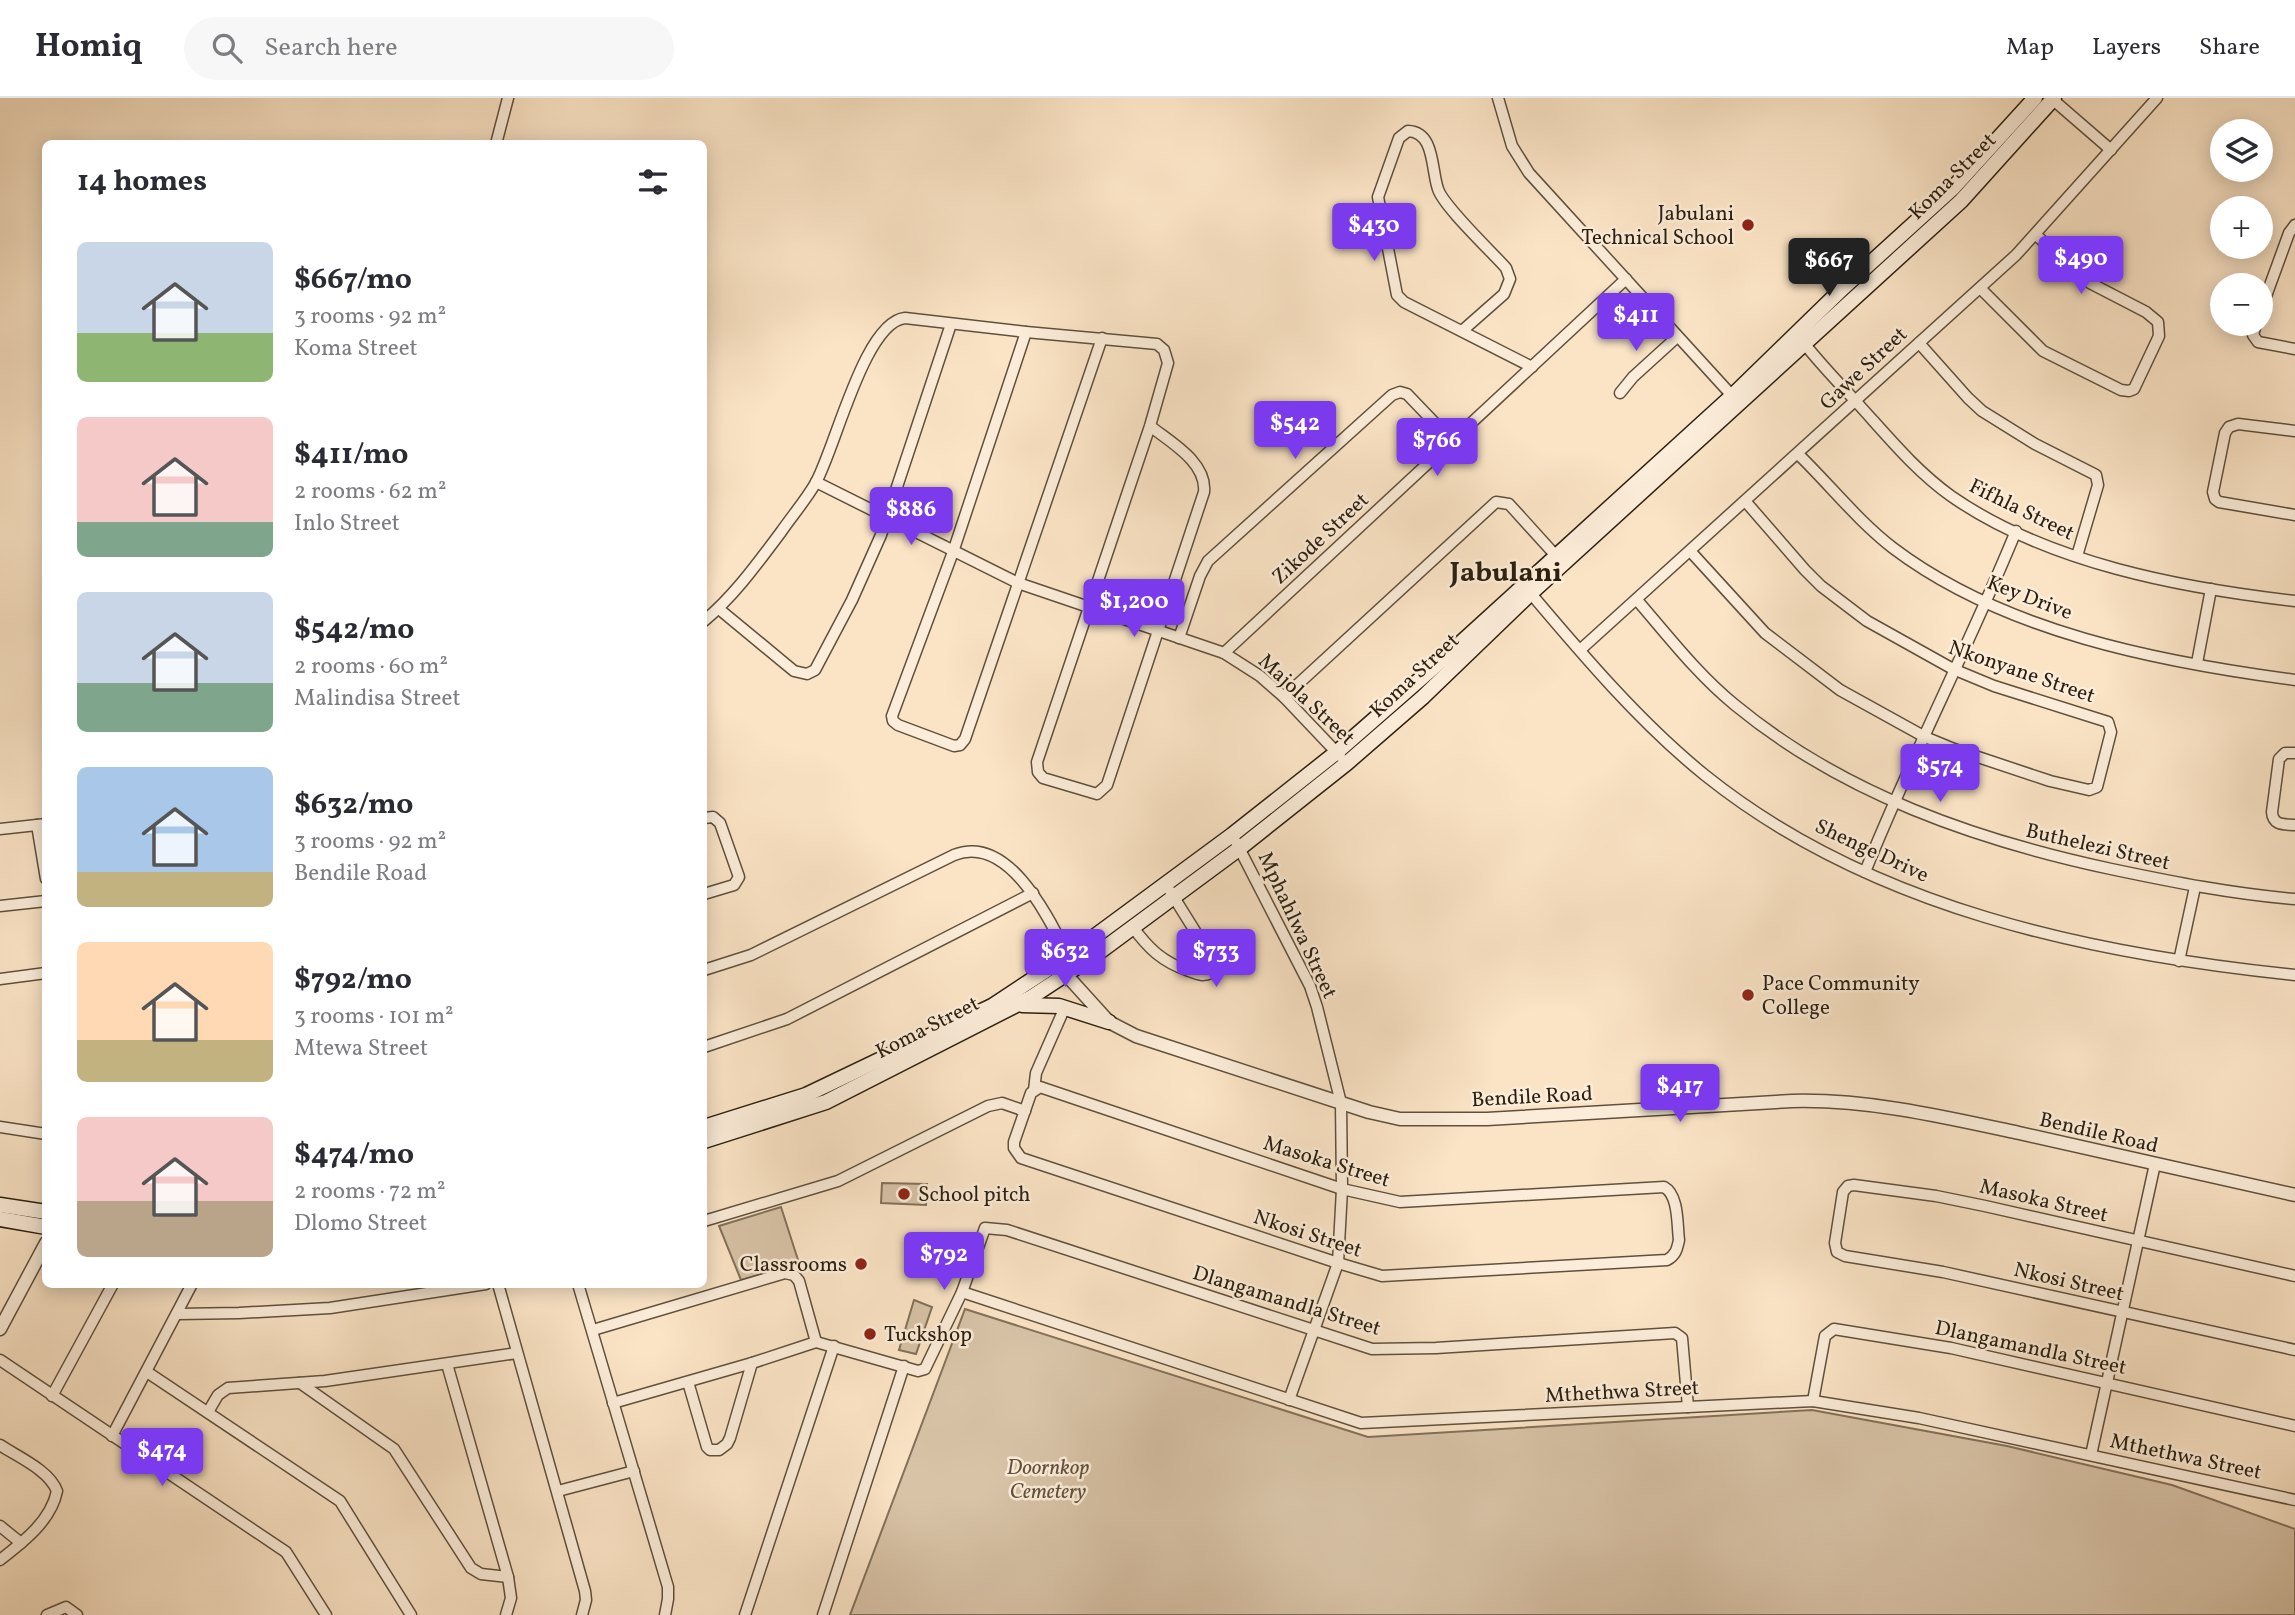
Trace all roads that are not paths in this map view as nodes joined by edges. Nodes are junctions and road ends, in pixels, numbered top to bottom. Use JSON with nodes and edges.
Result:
{"nodes":[{"id":1,"x":508,"y":98,"type":"edge"},
{"id":2,"x":1498,"y":98,"type":"edge"},
{"id":3,"x":2035,"y":98,"type":"edge"},
{"id":4,"x":2052,"y":98,"type":"edge"},
{"id":5,"x":2157,"y":98,"type":"edge"},
{"id":6,"x":497,"y":140,"type":"edge"},
{"id":7,"x":2111,"y":150,"type":"junction"},
{"id":8,"x":2295,"y":225,"type":"edge"},
{"id":9,"x":2036,"y":235,"type":"junction"},
{"id":10,"x":2273,"y":277,"type":"edge"},
{"id":11,"x":1626,"y":279,"type":"junction"},
{"id":12,"x":1980,"y":288,"type":"junction"},
{"id":13,"x":951,"y":324,"type":"junction"},
{"id":14,"x":1462,"y":331,"type":"junction"},
{"id":15,"x":1026,"y":332,"type":"junction"},
{"id":16,"x":2255,"y":336,"type":"edge"},
{"id":17,"x":1677,"y":337,"type":"junction"},
{"id":18,"x":1102,"y":338,"type":"junction"},
{"id":19,"x":1801,"y":339,"type":"junction"},
{"id":20,"x":1919,"y":343,"type":"junction"},
{"id":21,"x":2295,"y":349,"type":"edge"},
{"id":22,"x":1532,"y":367,"type":"junction"},
{"id":23,"x":1620,"y":393,"type":"dead end"},
{"id":24,"x":1736,"y":400,"type":"junction"},
{"id":25,"x":1855,"y":401,"type":"junction"},
{"id":26,"x":1150,"y":426,"type":"junction"},
{"id":27,"x":2295,"y":431,"type":"edge"},
{"id":28,"x":1453,"y":442,"type":"junction"},
{"id":29,"x":1798,"y":454,"type":"junction"},
{"id":30,"x":816,"y":482,"type":"junction"},
{"id":31,"x":1746,"y":502,"type":"junction"},
{"id":32,"x":2295,"y":515,"type":"edge"},
{"id":33,"x":887,"y":518,"type":"junction"},
{"id":34,"x":2016,"y":531,"type":"junction"},
{"id":35,"x":953,"y":552,"type":"junction"},
{"id":36,"x":1692,"y":552,"type":"junction"},
{"id":37,"x":1557,"y":556,"type":"junction"},
{"id":38,"x":2077,"y":556,"type":"junction"},
{"id":39,"x":1018,"y":583,"type":"junction"},
{"id":40,"x":2211,"y":589,"type":"junction"},
{"id":41,"x":1528,"y":590,"type":"junction"},
{"id":42,"x":1637,"y":600,"type":"junction"},
{"id":43,"x":2295,"y":601,"type":"edge"},
{"id":44,"x":1986,"y":604,"type":"junction"},
{"id":45,"x":1088,"y":607,"type":"junction"},
{"id":46,"x":719,"y":609,"type":"junction"},
{"id":47,"x":707,"y":619,"type":"edge"},
{"id":48,"x":1159,"y":631,"type":"junction"},
{"id":49,"x":1179,"y":638,"type":"junction"},
{"id":50,"x":1580,"y":650,"type":"junction"},
{"id":51,"x":1224,"y":653,"type":"junction"},
{"id":52,"x":2197,"y":663,"type":"junction"},
{"id":53,"x":1954,"y":670,"type":"junction"},
{"id":54,"x":2295,"y":680,"type":"edge"},
{"id":55,"x":1284,"y":697,"type":"junction"},
{"id":56,"x":1925,"y":737,"type":"junction"},
{"id":57,"x":2295,"y":752,"type":"edge"},
{"id":58,"x":1342,"y":757,"type":"junction"},
{"id":59,"x":1893,"y":802,"type":"junction"},
{"id":60,"x":707,"y":818,"type":"edge"},
{"id":61,"x":41,"y":824,"type":"edge"},
{"id":62,"x":2295,"y":825,"type":"edge"},
{"id":63,"x":0,"y":829,"type":"edge"},
{"id":64,"x":1236,"y":842,"type":"junction"},
{"id":65,"x":1865,"y":872,"type":"junction"},
{"id":66,"x":2194,"y":887,"type":"junction"},
{"id":67,"x":1170,"y":890,"type":"junction"},
{"id":68,"x":707,"y":893,"type":"edge"},
{"id":69,"x":1033,"y":893,"type":"junction"},
{"id":70,"x":2295,"y":899,"type":"edge"},
{"id":71,"x":42,"y":901,"type":"edge"},
{"id":72,"x":0,"y":906,"type":"edge"},
{"id":73,"x":1132,"y":926,"type":"junction"},
{"id":74,"x":1063,"y":960,"type":"junction"},
{"id":75,"x":2179,"y":961,"type":"junction"},
{"id":76,"x":707,"y":969,"type":"edge"},
{"id":77,"x":42,"y":974,"type":"edge"},
{"id":78,"x":2295,"y":975,"type":"edge"},
{"id":79,"x":1066,"y":976,"type":"junction"},
{"id":80,"x":0,"y":979,"type":"edge"},
{"id":81,"x":1014,"y":1006,"type":"junction"},
{"id":82,"x":1065,"y":1007,"type":"junction"},
{"id":83,"x":1109,"y":1022,"type":"junction"},
{"id":84,"x":707,"y":1046,"type":"edge"},
{"id":85,"x":1037,"y":1089,"type":"junction"},
{"id":86,"x":1341,"y":1103,"type":"junction"},
{"id":87,"x":1025,"y":1111,"type":"junction"},
{"id":88,"x":0,"y":1126,"type":"edge"},
{"id":89,"x":707,"y":1126,"type":"edge"},
{"id":90,"x":42,"y":1133,"type":"edge"},
{"id":91,"x":707,"y":1140,"type":"edge"},
{"id":92,"x":2155,"y":1164,"type":"junction"},
{"id":93,"x":1342,"y":1189,"type":"junction"},
{"id":94,"x":2295,"y":1195,"type":"edge"},
{"id":95,"x":0,"y":1205,"type":"edge"},
{"id":96,"x":42,"y":1211,"type":"edge"},
{"id":97,"x":0,"y":1219,"type":"edge"},
{"id":98,"x":707,"y":1220,"type":"edge"},
{"id":99,"x":42,"y":1226,"type":"edge"},
{"id":100,"x":2138,"y":1241,"type":"junction"},
{"id":101,"x":42,"y":1250,"type":"edge"},
{"id":102,"x":1836,"y":1250,"type":"joint"},
{"id":103,"x":1674,"y":1255,"type":"joint"},
{"id":104,"x":1338,"y":1264,"type":"junction"},
{"id":105,"x":2295,"y":1276,"type":"edge"},
{"id":106,"x":111,"y":1288,"type":"edge"},
{"id":107,"x":190,"y":1288,"type":"edge"},
{"id":108,"x":460,"y":1288,"type":"edge"},
{"id":109,"x":499,"y":1288,"type":"edge"},
{"id":110,"x":579,"y":1288,"type":"edge"},
{"id":111,"x":962,"y":1292,"type":"junction"},
{"id":112,"x":2122,"y":1312,"type":"junction"},
{"id":113,"x":178,"y":1314,"type":"junction"},
{"id":114,"x":0,"y":1329,"type":"edge"},
{"id":115,"x":593,"y":1330,"type":"junction"},
{"id":116,"x":1314,"y":1332,"type":"junction"},
{"id":117,"x":816,"y":1342,"type":"junction"},
{"id":118,"x":834,"y":1346,"type":"junction"},
{"id":119,"x":2295,"y":1350,"type":"edge"},
{"id":120,"x":517,"y":1353,"type":"junction"},
{"id":121,"x":0,"y":1360,"type":"edge"},
{"id":122,"x":752,"y":1363,"type":"junction"},
{"id":123,"x":447,"y":1364,"type":"junction"},
{"id":124,"x":905,"y":1366,"type":"junction"},
{"id":125,"x":147,"y":1372,"type":"junction"},
{"id":126,"x":688,"y":1382,"type":"junction"},
{"id":127,"x":300,"y":1383,"type":"junction"},
{"id":128,"x":2108,"y":1384,"type":"junction"},
{"id":129,"x":52,"y":1396,"type":"junction"},
{"id":130,"x":1289,"y":1400,"type":"junction"},
{"id":131,"x":1813,"y":1401,"type":"junction"},
{"id":132,"x":613,"y":1403,"type":"junction"},
{"id":133,"x":1688,"y":1406,"type":"junction"},
{"id":134,"x":208,"y":1412,"type":"junction"},
{"id":135,"x":2295,"y":1426,"type":"edge"},
{"id":136,"x":112,"y":1436,"type":"junction"},
{"id":137,"x":0,"y":1446,"type":"edge"},
{"id":138,"x":2091,"y":1455,"type":"junction"},
{"id":139,"x":634,"y":1471,"type":"junction"},
{"id":140,"x":558,"y":1491,"type":"junction"},
{"id":141,"x":2295,"y":1500,"type":"edge"},
{"id":142,"x":0,"y":1526,"type":"edge"},
{"id":143,"x":21,"y":1543,"type":"junction"},
{"id":144,"x":0,"y":1560,"type":"edge"},
{"id":145,"x":508,"y":1577,"type":"junction"},
{"id":146,"x":47,"y":1615,"type":"edge"},
{"id":147,"x":77,"y":1615,"type":"edge"},
{"id":148,"x":326,"y":1615,"type":"edge"},
{"id":149,"x":411,"y":1615,"type":"edge"},
{"id":150,"x":506,"y":1615,"type":"edge"},
{"id":151,"x":582,"y":1615,"type":"edge"},
{"id":152,"x":665,"y":1615,"type":"edge"},
{"id":153,"x":745,"y":1615,"type":"edge"},
{"id":154,"x":823,"y":1615,"type":"edge"}],
"edges":[{"from":1,"to":6,"type":"street"},
{"from":2,"to":11,"type":"street"},
{"from":3,"to":19,"type":"main road","name":"Koma Street"},
{"from":4,"to":7,"type":"street"},
{"from":4,"to":19,"type":"main road","name":"Koma Street"},
{"from":5,"to":7,"type":"street","name":"Gawe Street"},
{"from":7,"to":9,"type":"street","name":"Gawe Street"},
{"from":8,"to":10,"type":"street"},
{"from":9,"to":12,"type":"street","name":"Gawe Street"},
{"from":9,"to":12,"type":"street"},
{"from":11,"to":17,"type":"street"},
{"from":11,"to":22,"type":"street","name":"Zikode Street"},
{"from":12,"to":20,"type":"street","name":"Gawe Street"},
{"from":13,"to":15,"type":"street"},
{"from":13,"to":30,"type":"street"},
{"from":13,"to":33,"type":"street"},
{"from":14,"to":14,"type":"street"},
{"from":14,"to":22,"type":"street"},
{"from":15,"to":18,"type":"street"},
{"from":15,"to":35,"type":"street"},
{"from":16,"to":21,"type":"street"},
{"from":17,"to":23,"type":"street"},
{"from":17,"to":24,"type":"street"},
{"from":18,"to":26,"type":"street"},
{"from":18,"to":39,"type":"street"},
{"from":19,"to":24,"type":"main road","name":"Koma Street"},
{"from":19,"to":25,"type":"street","name":"Fifhla Street"},
{"from":20,"to":25,"type":"street","name":"Gawe Street"},
{"from":20,"to":38,"type":"street"},
{"from":22,"to":28,"type":"street","name":"Zikode Street"},
{"from":24,"to":37,"type":"main road","name":"Koma Street"},
{"from":24,"to":41,"type":"main road","name":"Koma Street"},
{"from":25,"to":29,"type":"street","name":"Gawe Street"},
{"from":25,"to":34,"type":"street","name":"Fifhla Street"},
{"from":26,"to":45,"type":"street"},
{"from":26,"to":48,"type":"street"},
{"from":27,"to":32,"type":"street"},
{"from":28,"to":49,"type":"street"},
{"from":28,"to":51,"type":"street","name":"Zikode Street"},
{"from":29,"to":31,"type":"street","name":"Gawe Street"},
{"from":29,"to":44,"type":"street","name":"Key Drive"},
{"from":30,"to":33,"type":"street","name":"Majola Street"},
{"from":30,"to":46,"type":"street"},
{"from":31,"to":36,"type":"street","name":"Gawe Street"},
{"from":31,"to":53,"type":"street","name":"Nkonyane Street"},
{"from":33,"to":35,"type":"street","name":"Majola Street"},
{"from":33,"to":46,"type":"street"},
{"from":34,"to":38,"type":"street","name":"Fifhla Street"},
{"from":34,"to":44,"type":"street"},
{"from":35,"to":39,"type":"street","name":"Majola Street"},
{"from":35,"to":39,"type":"street"},
{"from":36,"to":42,"type":"street","name":"Gawe Street"},
{"from":36,"to":56,"type":"street"},
{"from":37,"to":41,"type":"main road","name":"Koma Street"},
{"from":37,"to":55,"type":"street"},
{"from":38,"to":40,"type":"street","name":"Fifhla Street"},
{"from":39,"to":45,"type":"street","name":"Majola Street"},
{"from":40,"to":43,"type":"street","name":"Fifhla Street"},
{"from":40,"to":52,"type":"street"},
{"from":41,"to":50,"type":"street","name":"Shenge Drive"},
{"from":41,"to":58,"type":"main road","name":"Koma Street"},
{"from":42,"to":50,"type":"street","name":"Gawe Street"},
{"from":42,"to":59,"type":"street","name":"Buthelezi Street"},
{"from":44,"to":52,"type":"street","name":"Key Drive"},
{"from":44,"to":53,"type":"street"},
{"from":45,"to":48,"type":"street","name":"Majola Street"},
{"from":45,"to":48,"type":"street"},
{"from":46,"to":47,"type":"street"},
{"from":48,"to":49,"type":"street","name":"Majola Street"},
{"from":49,"to":51,"type":"street","name":"Majola Street"},
{"from":50,"to":65,"type":"street","name":"Shenge Drive"},
{"from":51,"to":55,"type":"street","name":"Majola Street"},
{"from":52,"to":54,"type":"street","name":"Key Drive"},
{"from":53,"to":56,"type":"street"},
{"from":53,"to":56,"type":"street","name":"Nkonyane Street"},
{"from":55,"to":58,"type":"street","name":"Majola Street"},
{"from":56,"to":59,"type":"street"},
{"from":57,"to":62,"type":"street"},
{"from":58,"to":64,"type":"main road","name":"Koma Street"},
{"from":59,"to":65,"type":"street"},
{"from":59,"to":66,"type":"street","name":"Buthelezi Street"},
{"from":60,"to":68,"type":"street"},
{"from":61,"to":63,"type":"street"},
{"from":64,"to":67,"type":"main road","name":"Koma Street"},
{"from":64,"to":86,"type":"street","name":"Mphahlwa Street"},
{"from":65,"to":75,"type":"street","name":"Shenge Drive"},
{"from":66,"to":70,"type":"street","name":"Buthelezi Street"},
{"from":66,"to":75,"type":"street"},
{"from":67,"to":73,"type":"main road","name":"Koma Street"},
{"from":67,"to":73,"type":"street"},
{"from":67,"to":74,"type":"main road","name":"Koma Street"},
{"from":69,"to":74,"type":"street"},
{"from":69,"to":76,"type":"street"},
{"from":69,"to":84,"type":"street"},
{"from":71,"to":72,"type":"street"},
{"from":73,"to":79,"type":"main road","name":"Koma Street"},
{"from":74,"to":79,"type":"street","name":"Bendile Road"},
{"from":74,"to":89,"type":"main road","name":"Koma Street"},
{"from":75,"to":78,"type":"street","name":"Shenge Drive"},
{"from":77,"to":80,"type":"street"},
{"from":79,"to":81,"type":"main road","name":"Koma Street"},
{"from":79,"to":83,"type":"street","name":"Bendile Road"},
{"from":81,"to":82,"type":"main road"},
{"from":81,"to":91,"type":"main road","name":"Koma Street"},
{"from":82,"to":83,"type":"main road"},
{"from":82,"to":85,"type":"street","name":"Nkosi Street"},
{"from":83,"to":86,"type":"street","name":"Bendile Road"},
{"from":85,"to":87,"type":"street","name":"Nkosi Street"},
{"from":85,"to":93,"type":"street","name":"Masoka Street"},
{"from":86,"to":92,"type":"street","name":"Bendile Road"},
{"from":86,"to":93,"type":"street","name":"Mphahlwa Street"},
{"from":87,"to":98,"type":"street"},
{"from":87,"to":104,"type":"street","name":"Nkosi Street"},
{"from":88,"to":90,"type":"street"},
{"from":92,"to":94,"type":"street","name":"Bendile Road"},
{"from":92,"to":100,"type":"street"},
{"from":93,"to":103,"type":"street","name":"Masoka Street"},
{"from":93,"to":104,"type":"street","name":"Mphahlwa Street"},
{"from":95,"to":96,"type":"main road"},
{"from":97,"to":99,"type":"main road"},
{"from":100,"to":102,"type":"street","name":"Masoka Street"},
{"from":100,"to":105,"type":"street","name":"Masoka Street"},
{"from":100,"to":112,"type":"street"},
{"from":101,"to":114,"type":"street"},
{"from":102,"to":112,"type":"street","name":"Nkosi Street"},
{"from":103,"to":104,"type":"street","name":"Nkosi Street"},
{"from":104,"to":116,"type":"street","name":"Mphahlwa Street"},
{"from":106,"to":129,"type":"street"},
{"from":107,"to":113,"type":"street"},
{"from":108,"to":113,"type":"street"},
{"from":109,"to":120,"type":"street"},
{"from":110,"to":115,"type":"street"},
{"from":111,"to":116,"type":"street","name":"Dlangamandla Street"},
{"from":111,"to":124,"type":"street"},
{"from":111,"to":130,"type":"street","name":"Mthethwa Street"},
{"from":112,"to":119,"type":"street","name":"Nkosi Street"},
{"from":112,"to":128,"type":"street"},
{"from":113,"to":125,"type":"street"},
{"from":115,"to":117,"type":"street"},
{"from":115,"to":132,"type":"street"},
{"from":116,"to":130,"type":"street","name":"Mphahlwa Street"},
{"from":116,"to":133,"type":"street","name":"Dlangamandla Street"},
{"from":117,"to":118,"type":"street"},
{"from":117,"to":122,"type":"street"},
{"from":118,"to":124,"type":"street"},
{"from":118,"to":153,"type":"street"},
{"from":120,"to":123,"type":"street"},
{"from":120,"to":140,"type":"street"},
{"from":121,"to":129,"type":"street"},
{"from":122,"to":126,"type":"street"},
{"from":122,"to":126,"type":"street"},
{"from":123,"to":127,"type":"street"},
{"from":123,"to":145,"type":"street"},
{"from":124,"to":154,"type":"street"},
{"from":125,"to":134,"type":"street"},
{"from":125,"to":136,"type":"street"},
{"from":126,"to":132,"type":"street"},
{"from":127,"to":134,"type":"street"},
{"from":127,"to":145,"type":"street"},
{"from":128,"to":131,"type":"street","name":"Dlangamandla Street"},
{"from":128,"to":135,"type":"street","name":"Dlangamandla Street"},
{"from":128,"to":138,"type":"street"},
{"from":129,"to":136,"type":"street"},
{"from":130,"to":133,"type":"street","name":"Mthethwa Street"},
{"from":131,"to":133,"type":"street","name":"Mthethwa Street"},
{"from":131,"to":138,"type":"street","name":"Mthethwa Street"},
{"from":132,"to":139,"type":"street"},
{"from":134,"to":149,"type":"street"},
{"from":136,"to":148,"type":"street"},
{"from":137,"to":143,"type":"street"},
{"from":138,"to":141,"type":"street","name":"Mthethwa Street"},
{"from":139,"to":140,"type":"street"},
{"from":139,"to":152,"type":"street"},
{"from":140,"to":151,"type":"street"},
{"from":142,"to":143,"type":"street"},
{"from":143,"to":144,"type":"street"},
{"from":145,"to":150,"type":"street"},
{"from":146,"to":147,"type":"street"}]}
